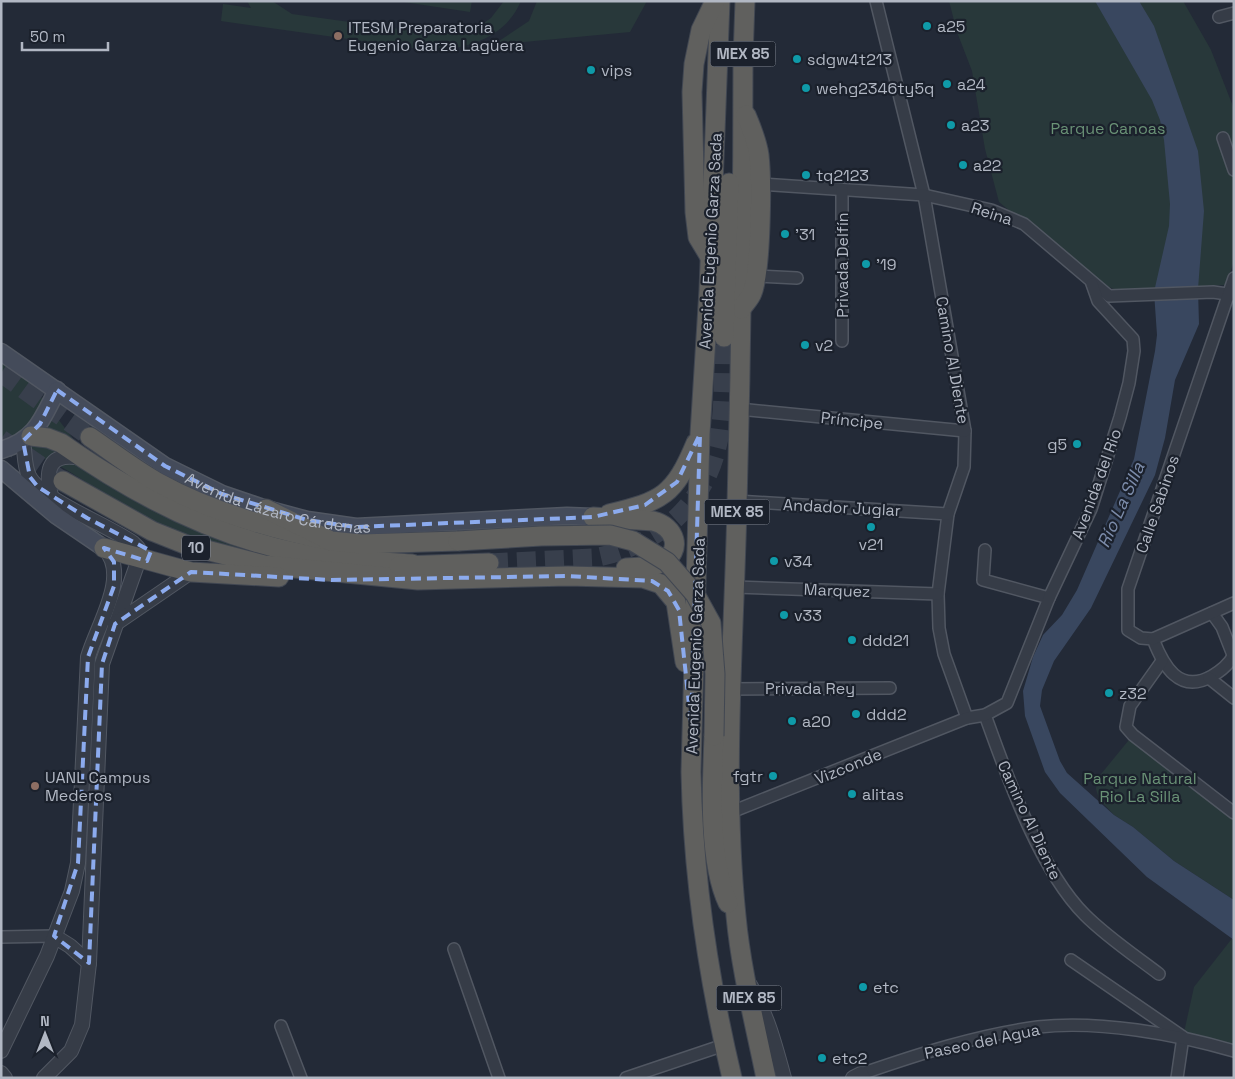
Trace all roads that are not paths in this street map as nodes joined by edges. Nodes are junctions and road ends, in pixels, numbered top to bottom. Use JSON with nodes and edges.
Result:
{"nodes":[{"id":1,"x":715,"y":1,"type":"edge"},
{"id":2,"x":720,"y":1,"type":"edge"},
{"id":3,"x":746,"y":1,"type":"edge"},
{"id":4,"x":876,"y":1,"type":"edge"},
{"id":5,"x":1234,"y":13,"type":"edge"},
{"id":6,"x":1219,"y":16,"type":"dead end"},
{"id":7,"x":743,"y":58,"type":"junction"},
{"id":8,"x":743,"y":107,"type":"junction"},
{"id":9,"x":1223,"y":138,"type":"dead end"},
{"id":10,"x":1234,"y":170,"type":"edge"},
{"id":11,"x":760,"y":184,"type":"junction"},
{"id":12,"x":842,"y":190,"type":"junction"},
{"id":13,"x":924,"y":195,"type":"junction"},
{"id":14,"x":710,"y":258,"type":"junction"},
{"id":15,"x":756,"y":276,"type":"junction"},
{"id":16,"x":797,"y":278,"type":"dead end"},
{"id":17,"x":1234,"y":278,"type":"edge"},
{"id":18,"x":1092,"y":284,"type":"junction"},
{"id":19,"x":1232,"y":294,"type":"edge"},
{"id":20,"x":740,"y":310,"type":"junction"},
{"id":21,"x":724,"y":337,"type":"tunnel mouth"},
{"id":22,"x":842,"y":341,"type":"dead end"},
{"id":23,"x":1,"y":352,"type":"edge"},
{"id":24,"x":58,"y":390,"type":"junction"},
{"id":25,"x":739,"y":409,"type":"junction"},
{"id":26,"x":965,"y":431,"type":"junction"},
{"id":27,"x":700,"y":434,"type":"junction"},
{"id":28,"x":90,"y":437,"type":"tunnel mouth"},
{"id":29,"x":27,"y":438,"type":"junction"},
{"id":30,"x":1,"y":450,"type":"edge"},
{"id":31,"x":83,"y":458,"type":"junction"},
{"id":32,"x":1,"y":469,"type":"edge"},
{"id":33,"x":57,"y":488,"type":"junction"},
{"id":34,"x":737,"y":502,"type":"junction"},
{"id":35,"x":266,"y":509,"type":"junction"},
{"id":36,"x":948,"y":514,"type":"junction"},
{"id":37,"x":593,"y":517,"type":"junction"},
{"id":38,"x":331,"y":541,"type":"junction"},
{"id":39,"x":985,"y":550,"type":"dead end"},
{"id":40,"x":108,"y":552,"type":"junction"},
{"id":41,"x":139,"y":559,"type":"junction"},
{"id":42,"x":489,"y":563,"type":"tunnel mouth"},
{"id":43,"x":412,"y":564,"type":"junction"},
{"id":44,"x":191,"y":572,"type":"junction"},
{"id":45,"x":343,"y":574,"type":"junction"},
{"id":46,"x":568,"y":576,"type":"junction"},
{"id":47,"x":376,"y":577,"type":"junction"},
{"id":48,"x":735,"y":587,"type":"junction"},
{"id":49,"x":938,"y":594,"type":"junction"},
{"id":50,"x":1050,"y":598,"type":"junction"},
{"id":51,"x":1234,"y":603,"type":"edge"},
{"id":52,"x":1212,"y":612,"type":"junction"},
{"id":53,"x":114,"y":624,"type":"junction"},
{"id":54,"x":1153,"y":639,"type":"junction"},
{"id":55,"x":1233,"y":659,"type":"edge"},
{"id":56,"x":1162,"y":661,"type":"junction"},
{"id":57,"x":1208,"y":678,"type":"junction"},
{"id":58,"x":730,"y":688,"type":"junction"},
{"id":59,"x":890,"y":688,"type":"dead end"},
{"id":60,"x":1234,"y":698,"type":"edge"},
{"id":61,"x":985,"y":715,"type":"junction"},
{"id":62,"x":967,"y":718,"type":"junction"},
{"id":63,"x":692,"y":723,"type":"junction"},
{"id":64,"x":1234,"y":813,"type":"edge"},
{"id":65,"x":729,"y":814,"type":"junction"},
{"id":66,"x":736,"y":917,"type":"junction"},
{"id":67,"x":54,"y":936,"type":"junction"},
{"id":68,"x":1,"y":937,"type":"edge"},
{"id":69,"x":454,"y":948,"type":"dead end"},
{"id":70,"x":1070,"y":960,"type":"dead end"},
{"id":71,"x":89,"y":963,"type":"junction"},
{"id":72,"x":1159,"y":974,"type":"dead end"},
{"id":73,"x":745,"y":978,"type":"junction"},
{"id":74,"x":281,"y":1026,"type":"dead end"},
{"id":75,"x":1183,"y":1037,"type":"junction"},
{"id":76,"x":724,"y":1045,"type":"junction"},
{"id":77,"x":1,"y":1051,"type":"edge"},
{"id":78,"x":1234,"y":1051,"type":"edge"},
{"id":79,"x":1,"y":1073,"type":"edge"},
{"id":80,"x":859,"y":1076,"type":"edge"},
{"id":81,"x":5,"y":1078,"type":"edge"},
{"id":82,"x":44,"y":1078,"type":"edge"},
{"id":83,"x":302,"y":1078,"type":"edge"},
{"id":84,"x":498,"y":1078,"type":"edge"},
{"id":85,"x":626,"y":1078,"type":"edge"},
{"id":86,"x":732,"y":1078,"type":"edge"},
{"id":87,"x":766,"y":1078,"type":"edge"},
{"id":88,"x":784,"y":1078,"type":"edge"},
{"id":89,"x":1177,"y":1078,"type":"edge"}],
"edges":[{"from":1,"to":14,"type":"highway"},
{"from":2,"to":14,"type":"highway","name":"Avenida Eugenio Garza Sada","number":"MEX 85"},
{"from":3,"to":7,"type":"highway","name":"Avenida Eugenio Garza Sada","number":"MEX 85"},
{"from":4,"to":13,"type":"street","name":"Camino Al Diente"},
{"from":5,"to":6,"type":"street"},
{"from":7,"to":8,"type":"highway","name":"Avenida Eugenio Garza Sada","number":"MEX 85"},
{"from":7,"to":21,"type":"highway"},
{"from":8,"to":11,"type":"highway"},
{"from":8,"to":20,"type":"highway","name":"Avenida Eugenio Garza Sada","number":"MEX 85"},
{"from":9,"to":10,"type":"street"},
{"from":11,"to":12,"type":"street","name":"Reina"},
{"from":11,"to":15,"type":"highway"},
{"from":12,"to":13,"type":"street","name":"Reina"},
{"from":12,"to":22,"type":"street","name":"Privada Delfín"},
{"from":13,"to":18,"type":"street","name":"Reina"},
{"from":13,"to":26,"type":"street","name":"Camino Al Diente"},
{"from":14,"to":27,"type":"highway","name":"Avenida Eugenio Garza Sada","number":"MEX 85"},
{"from":15,"to":16,"type":"street"},
{"from":15,"to":20,"type":"highway"},
{"from":17,"to":19,"type":"street","name":"Calle Sabinos"},
{"from":18,"to":19,"type":"street","name":"Reina"},
{"from":18,"to":50,"type":"street","name":"Avenida del Rio"},
{"from":19,"to":54,"type":"street","name":"Calle Sabinos"},
{"from":20,"to":25,"type":"highway","name":"Avenida Eugenio Garza Sada","number":"MEX 85"},
{"from":23,"to":24,"type":"main road","name":"Avenida Lázaro Cárdenas"},
{"from":24,"to":29,"type":"main road"},
{"from":24,"to":35,"type":"main road","name":"Avenida Lázaro Cárdenas"},
{"from":25,"to":26,"type":"street","name":"Príncipe"},
{"from":25,"to":34,"type":"highway","name":"Avenida Eugenio Garza Sada","number":"MEX 85"},
{"from":26,"to":36,"type":"street","name":"Camino Al Diente"},
{"from":27,"to":37,"type":"highway"},
{"from":27,"to":63,"type":"highway","name":"Avenida Eugenio Garza Sada","number":"MEX 85"},
{"from":28,"to":38,"type":"highway","name":"Avenida Lázaro Cárdenas"},
{"from":29,"to":30,"type":"main road"},
{"from":29,"to":31,"type":"highway"},
{"from":29,"to":33,"type":"street"},
{"from":31,"to":33,"type":"street"},
{"from":31,"to":43,"type":"highway"},
{"from":32,"to":40,"type":"main road"},
{"from":33,"to":41,"type":"street"},
{"from":33,"to":45,"type":"highway","number":"10"},
{"from":34,"to":36,"type":"street","name":"Andador Juglar"},
{"from":34,"to":48,"type":"highway","name":"Avenida Eugenio Garza Sada","number":"MEX 85"},
{"from":35,"to":37,"type":"main road","name":"Avenida Lázaro Cárdenas"},
{"from":35,"to":38,"type":"highway"},
{"from":36,"to":49,"type":"street","name":"Camino Al Diente"},
{"from":37,"to":46,"type":"highway"},
{"from":38,"to":66,"type":"highway","bridge":true},
{"from":39,"to":50,"type":"street"},
{"from":40,"to":41,"type":"highway"},
{"from":40,"to":67,"type":"street"},
{"from":41,"to":44,"type":"highway"},
{"from":41,"to":53,"type":"street"},
{"from":42,"to":43,"type":"highway"},
{"from":43,"to":45,"type":"highway"},
{"from":44,"to":47,"type":"highway"},
{"from":44,"to":53,"type":"street"},
{"from":45,"to":47,"type":"highway","number":"10"},
{"from":46,"to":47,"type":"highway","number":"10"},
{"from":46,"to":63,"type":"highway"},
{"from":48,"to":49,"type":"street","name":"Marquez"},
{"from":48,"to":58,"type":"highway","name":"Avenida Eugenio Garza Sada","number":"MEX 85"},
{"from":49,"to":62,"type":"street","name":"Camino Al Diente"},
{"from":50,"to":61,"type":"street","name":"Avenida del Rio"},
{"from":51,"to":52,"type":"street"},
{"from":52,"to":54,"type":"street"},
{"from":52,"to":55,"type":"street"},
{"from":53,"to":71,"type":"street"},
{"from":54,"to":56,"type":"street"},
{"from":55,"to":57,"type":"street"},
{"from":56,"to":57,"type":"street"},
{"from":56,"to":64,"type":"street"},
{"from":57,"to":60,"type":"street"},
{"from":58,"to":59,"type":"street","name":"Privada Rey"},
{"from":58,"to":65,"type":"highway","name":"Avenida Eugenio Garza Sada","number":"MEX 85"},
{"from":61,"to":62,"type":"street","name":"Avenida del Rio"},
{"from":61,"to":72,"type":"street","name":"Camino Al Diente"},
{"from":62,"to":65,"type":"street","name":"Vizconde"},
{"from":63,"to":76,"type":"highway","name":"Avenida Eugenio Garza Sada","number":"MEX 85"},
{"from":65,"to":66,"type":"highway","name":"Avenida Eugenio Garza Sada","number":"MEX 85"},
{"from":66,"to":73,"type":"highway","name":"Avenida Eugenio Garza Sada","number":"MEX 85"},
{"from":67,"to":68,"type":"street"},
{"from":67,"to":71,"type":"street"},
{"from":67,"to":77,"type":"street"},
{"from":69,"to":84,"type":"street"},
{"from":70,"to":75,"type":"street"},
{"from":71,"to":82,"type":"street"},
{"from":73,"to":87,"type":"highway","name":"Avenida Eugenio Garza Sada","number":"MEX 85"},
{"from":73,"to":88,"type":"street"},
{"from":74,"to":83,"type":"street"},
{"from":75,"to":78,"type":"street","name":"Paseo del Agua"},
{"from":75,"to":80,"type":"street","name":"Paseo del Agua"},
{"from":75,"to":89,"type":"street"},
{"from":76,"to":85,"type":"street"},
{"from":76,"to":86,"type":"highway","name":"Avenida Eugenio Garza Sada","number":"MEX 85"},
{"from":79,"to":81,"type":"street"}]}
